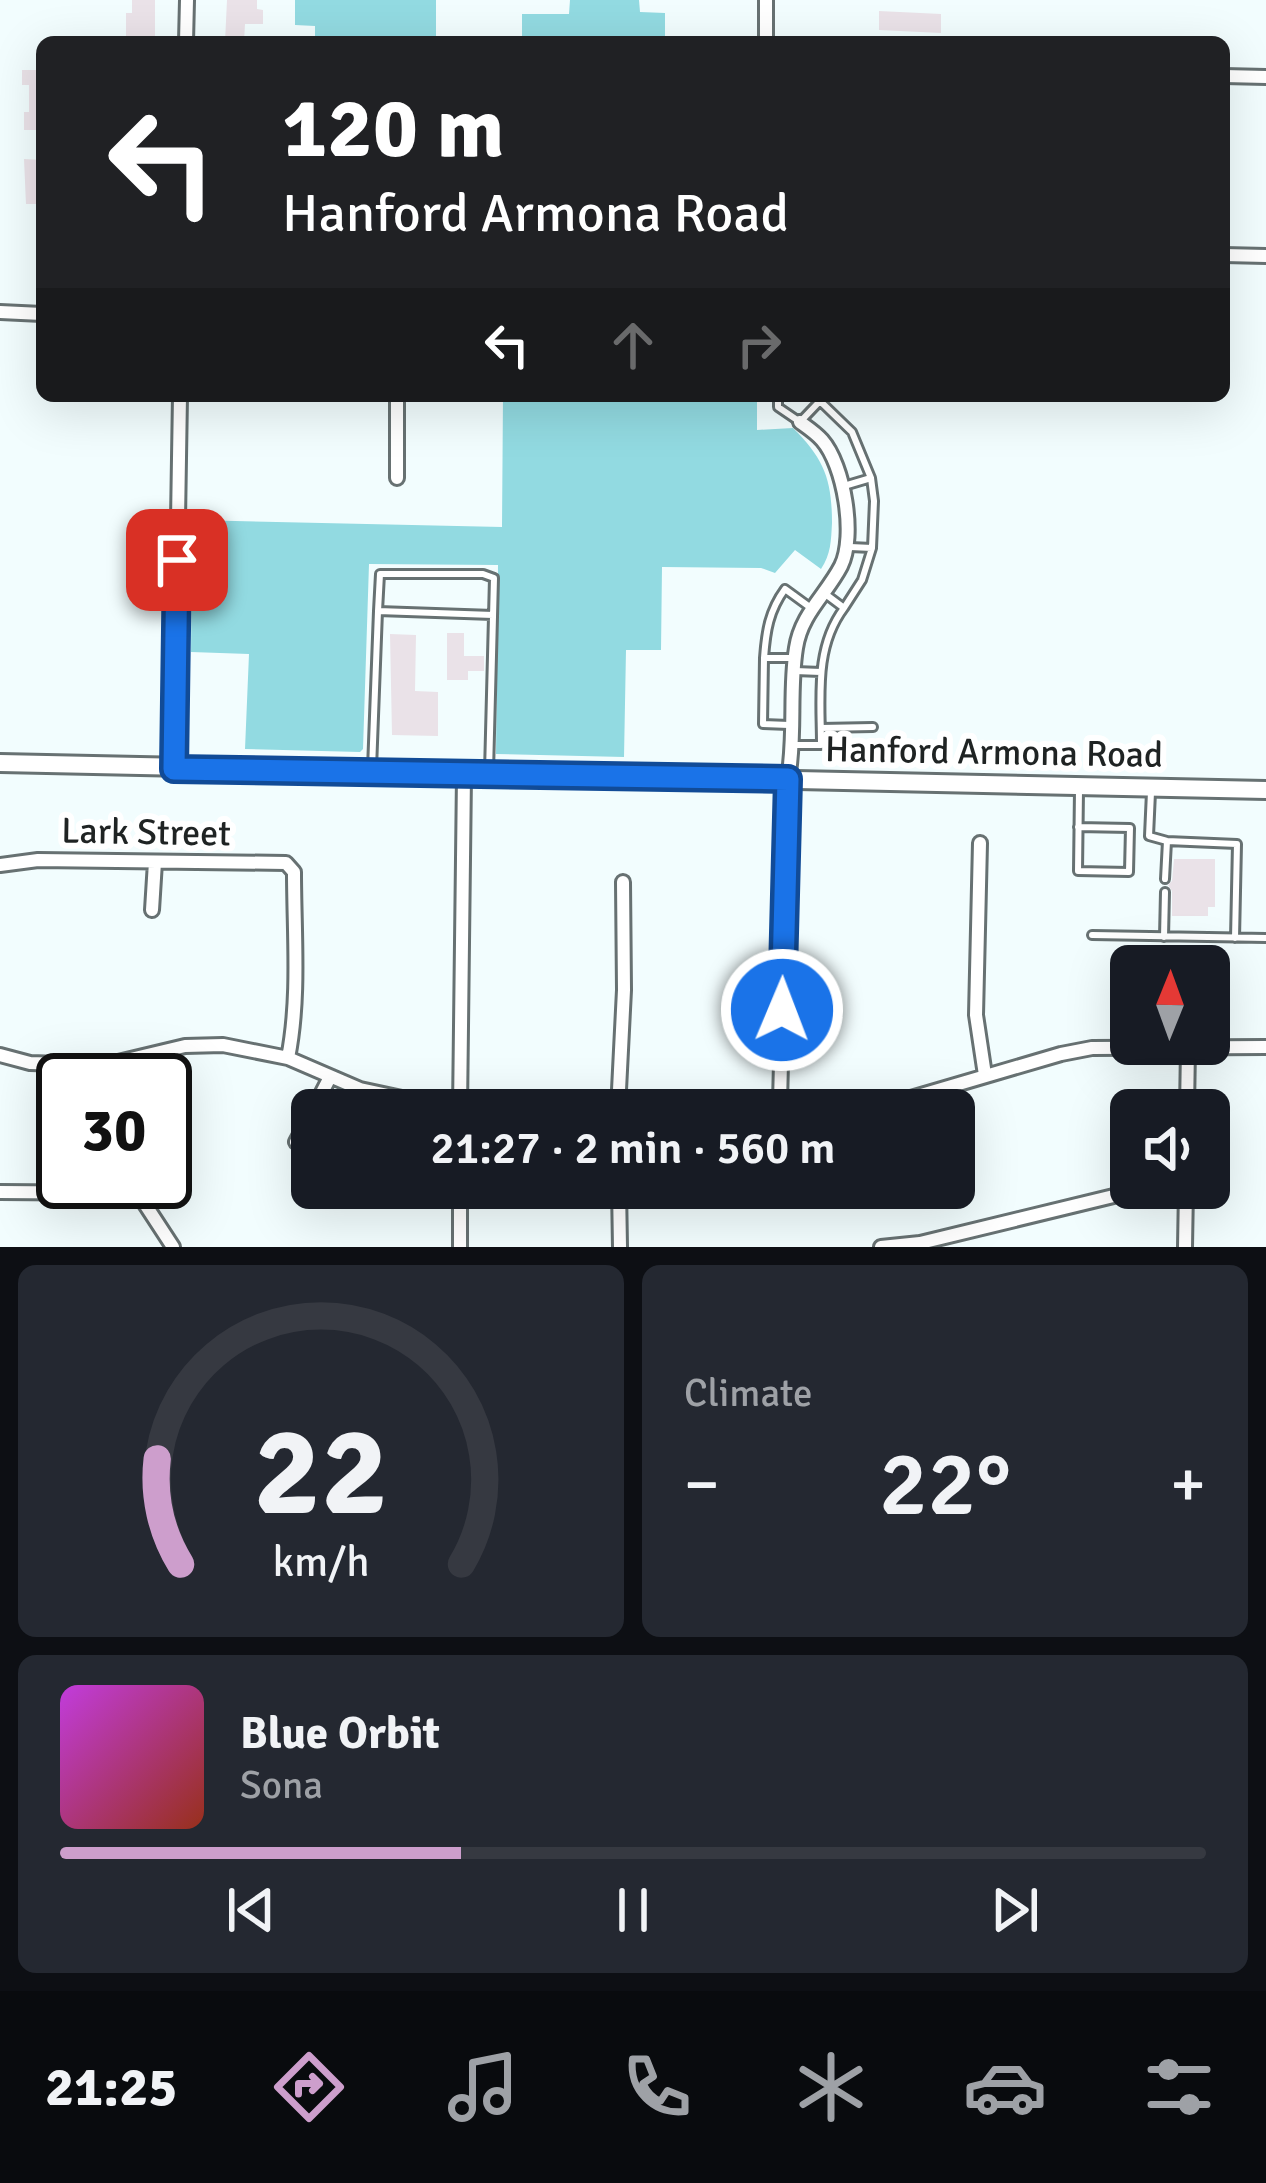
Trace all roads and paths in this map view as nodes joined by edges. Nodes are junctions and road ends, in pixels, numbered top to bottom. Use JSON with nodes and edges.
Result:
{"nodes":[{"id":1,"x":187,"y":0,"type":"edge"},
{"id":2,"x":766,"y":0,"type":"edge"},
{"id":3,"x":186,"y":36,"type":"edge"},
{"id":4,"x":766,"y":36,"type":"edge"},
{"id":5,"x":1230,"y":76,"type":"edge"},
{"id":6,"x":1266,"y":76,"type":"edge"},
{"id":7,"x":1230,"y":255,"type":"edge"},
{"id":8,"x":1266,"y":256,"type":"edge"},
{"id":9,"x":0,"y":312,"type":"edge"},
{"id":10,"x":36,"y":314,"type":"edge"},
{"id":11,"x":180,"y":402,"type":"edge"},
{"id":12,"x":397,"y":402,"type":"edge"},
{"id":13,"x":778,"y":402,"type":"edge"},
{"id":14,"x":819,"y":402,"type":"edge"},
{"id":15,"x":821,"y":402,"type":"edge"},
{"id":16,"x":800,"y":422,"type":"junction"},
{"id":17,"x":397,"y":478,"type":"dead end"},
{"id":18,"x":871,"y":478,"type":"junction"},
{"id":19,"x":844,"y":486,"type":"junction"},
{"id":20,"x":846,"y":547,"type":"junction"},
{"id":21,"x":872,"y":548,"type":"junction"},
{"id":22,"x":822,"y":592,"type":"junction"},
{"id":23,"x":811,"y":608,"type":"junction"},
{"id":24,"x":844,"y":608,"type":"junction"},
{"id":25,"x":377,"y":611,"type":"junction"},
{"id":26,"x":493,"y":614,"type":"junction"},
{"id":27,"x":764,"y":658,"type":"junction"},
{"id":28,"x":795,"y":664,"type":"junction"},
{"id":29,"x":821,"y":672,"type":"junction"},
{"id":30,"x":794,"y":725,"type":"junction"},
{"id":31,"x":873,"y":727,"type":"dead end"},
{"id":32,"x":821,"y":728,"type":"junction"},
{"id":33,"x":793,"y":745,"type":"junction"},
{"id":34,"x":0,"y":763,"type":"edge"},
{"id":35,"x":174,"y":769,"type":"junction"},
{"id":36,"x":372,"y":772,"type":"junction"},
{"id":37,"x":464,"y":775,"type":"junction"},
{"id":38,"x":489,"y":775,"type":"junction"},
{"id":39,"x":788,"y":779,"type":"junction"},
{"id":40,"x":1079,"y":786,"type":"junction"},
{"id":41,"x":1151,"y":788,"type":"junction"},
{"id":42,"x":1266,"y":790,"type":"edge"},
{"id":43,"x":1078,"y":827,"type":"junction"},
{"id":44,"x":1130,"y":828,"type":"junction"},
{"id":45,"x":1150,"y":828,"type":"junction"},
{"id":46,"x":1167,"y":841,"type":"junction"},
{"id":47,"x":980,"y":843,"type":"dead end"},
{"id":48,"x":1103,"y":860,"type":"dead end"},
{"id":49,"x":155,"y":862,"type":"junction"},
{"id":50,"x":0,"y":866,"type":"edge"},
{"id":51,"x":1102,"y":872,"type":"junction"},
{"id":52,"x":1165,"y":879,"type":"dead end"},
{"id":53,"x":623,"y":883,"type":"dead end"},
{"id":54,"x":1165,"y":892,"type":"dead end"},
{"id":55,"x":152,"y":910,"type":"dead end"},
{"id":56,"x":1092,"y":935,"type":"dead end"},
{"id":57,"x":1164,"y":937,"type":"junction"},
{"id":58,"x":1235,"y":938,"type":"junction"},
{"id":59,"x":1266,"y":938,"type":"edge"},
{"id":60,"x":1230,"y":1047,"type":"edge"},
{"id":61,"x":1266,"y":1047,"type":"edge"},
{"id":62,"x":1110,"y":1048,"type":"edge"},
{"id":63,"x":0,"y":1055,"type":"edge"},
{"id":64,"x":288,"y":1058,"type":"junction"},
{"id":65,"x":985,"y":1075,"type":"junction"},
{"id":66,"x":330,"y":1077,"type":"junction"},
{"id":67,"x":324,"y":1089,"type":"edge"},
{"id":68,"x":368,"y":1089,"type":"edge"},
{"id":69,"x":460,"y":1089,"type":"edge"},
{"id":70,"x":619,"y":1089,"type":"edge"},
{"id":71,"x":780,"y":1089,"type":"edge"},
{"id":72,"x":942,"y":1089,"type":"edge"},
{"id":73,"x":0,"y":1192,"type":"edge"},
{"id":74,"x":1110,"y":1197,"type":"edge"},
{"id":75,"x":460,"y":1209,"type":"edge"},
{"id":76,"x":619,"y":1209,"type":"edge"},
{"id":77,"x":1185,"y":1209,"type":"edge"},
{"id":78,"x":172,"y":1247,"type":"edge"},
{"id":79,"x":460,"y":1247,"type":"edge"},
{"id":80,"x":620,"y":1247,"type":"edge"},
{"id":81,"x":881,"y":1247,"type":"edge"},
{"id":82,"x":1185,"y":1247,"type":"edge"}],
"edges":[{"from":1,"to":3,"type":"street"},
{"from":2,"to":4,"type":"street"},
{"from":5,"to":6,"type":"street"},
{"from":7,"to":8,"type":"street"},
{"from":9,"to":10,"type":"street"},
{"from":11,"to":35,"type":"street"},
{"from":12,"to":17,"type":"street"},
{"from":13,"to":16,"type":"lane"},
{"from":14,"to":16,"type":"lane"},
{"from":15,"to":18,"type":"lane"},
{"from":16,"to":19,"type":"street"},
{"from":18,"to":19,"type":"lane"},
{"from":18,"to":21,"type":"lane"},
{"from":19,"to":20,"type":"street"},
{"from":20,"to":21,"type":"lane"},
{"from":20,"to":22,"type":"street"},
{"from":21,"to":24,"type":"lane"},
{"from":22,"to":23,"type":"street"},
{"from":22,"to":24,"type":"lane"},
{"from":23,"to":27,"type":"lane"},
{"from":23,"to":28,"type":"street"},
{"from":24,"to":29,"type":"lane"},
{"from":25,"to":26,"type":"lane"},
{"from":25,"to":26,"type":"lane"},
{"from":25,"to":36,"type":"lane"},
{"from":26,"to":38,"type":"lane"},
{"from":27,"to":28,"type":"lane"},
{"from":27,"to":30,"type":"lane"},
{"from":28,"to":29,"type":"lane"},
{"from":28,"to":30,"type":"street"},
{"from":29,"to":32,"type":"lane"},
{"from":30,"to":33,"type":"street"},
{"from":31,"to":32,"type":"lane"},
{"from":32,"to":33,"type":"lane"},
{"from":33,"to":39,"type":"street"},
{"from":34,"to":35,"type":"main road","name":"Hanford Armona Road"},
{"from":35,"to":36,"type":"main road","name":"Hanford Armona Road"},
{"from":36,"to":37,"type":"main road","name":"Hanford Armona Road"},
{"from":37,"to":38,"type":"main road","name":"Hanford Armona Road"},
{"from":37,"to":69,"type":"street"},
{"from":38,"to":39,"type":"main road","name":"Hanford Armona Road"},
{"from":39,"to":40,"type":"main road","name":"Hanford Armona Road"},
{"from":39,"to":71,"type":"street"},
{"from":40,"to":41,"type":"main road","name":"Hanford Armona Road"},
{"from":40,"to":43,"type":"lane"},
{"from":41,"to":42,"type":"main road","name":"Hanford Armona Road"},
{"from":41,"to":45,"type":"lane"},
{"from":43,"to":44,"type":"lane"},
{"from":43,"to":51,"type":"lane"},
{"from":44,"to":45,"type":"lane"},
{"from":44,"to":51,"type":"lane"},
{"from":45,"to":46,"type":"lane"},
{"from":46,"to":52,"type":"lane"},
{"from":46,"to":58,"type":"lane"},
{"from":47,"to":65,"type":"street"},
{"from":48,"to":51,"type":"lane"},
{"from":49,"to":50,"type":"street","name":"Lark Street"},
{"from":49,"to":55,"type":"street"},
{"from":49,"to":64,"type":"street","name":"Lark Street"},
{"from":53,"to":70,"type":"street"},
{"from":54,"to":57,"type":"lane"},
{"from":56,"to":57,"type":"lane"},
{"from":57,"to":58,"type":"lane"},
{"from":58,"to":59,"type":"lane"},
{"from":60,"to":61,"type":"street"},
{"from":62,"to":65,"type":"street"},
{"from":63,"to":64,"type":"street"},
{"from":64,"to":66,"type":"street"},
{"from":65,"to":72,"type":"street"},
{"from":66,"to":67,"type":"street"},
{"from":66,"to":68,"type":"street"},
{"from":73,"to":78,"type":"street"},
{"from":74,"to":81,"type":"street"},
{"from":75,"to":79,"type":"street"},
{"from":76,"to":80,"type":"street"},
{"from":77,"to":82,"type":"street"}]}
